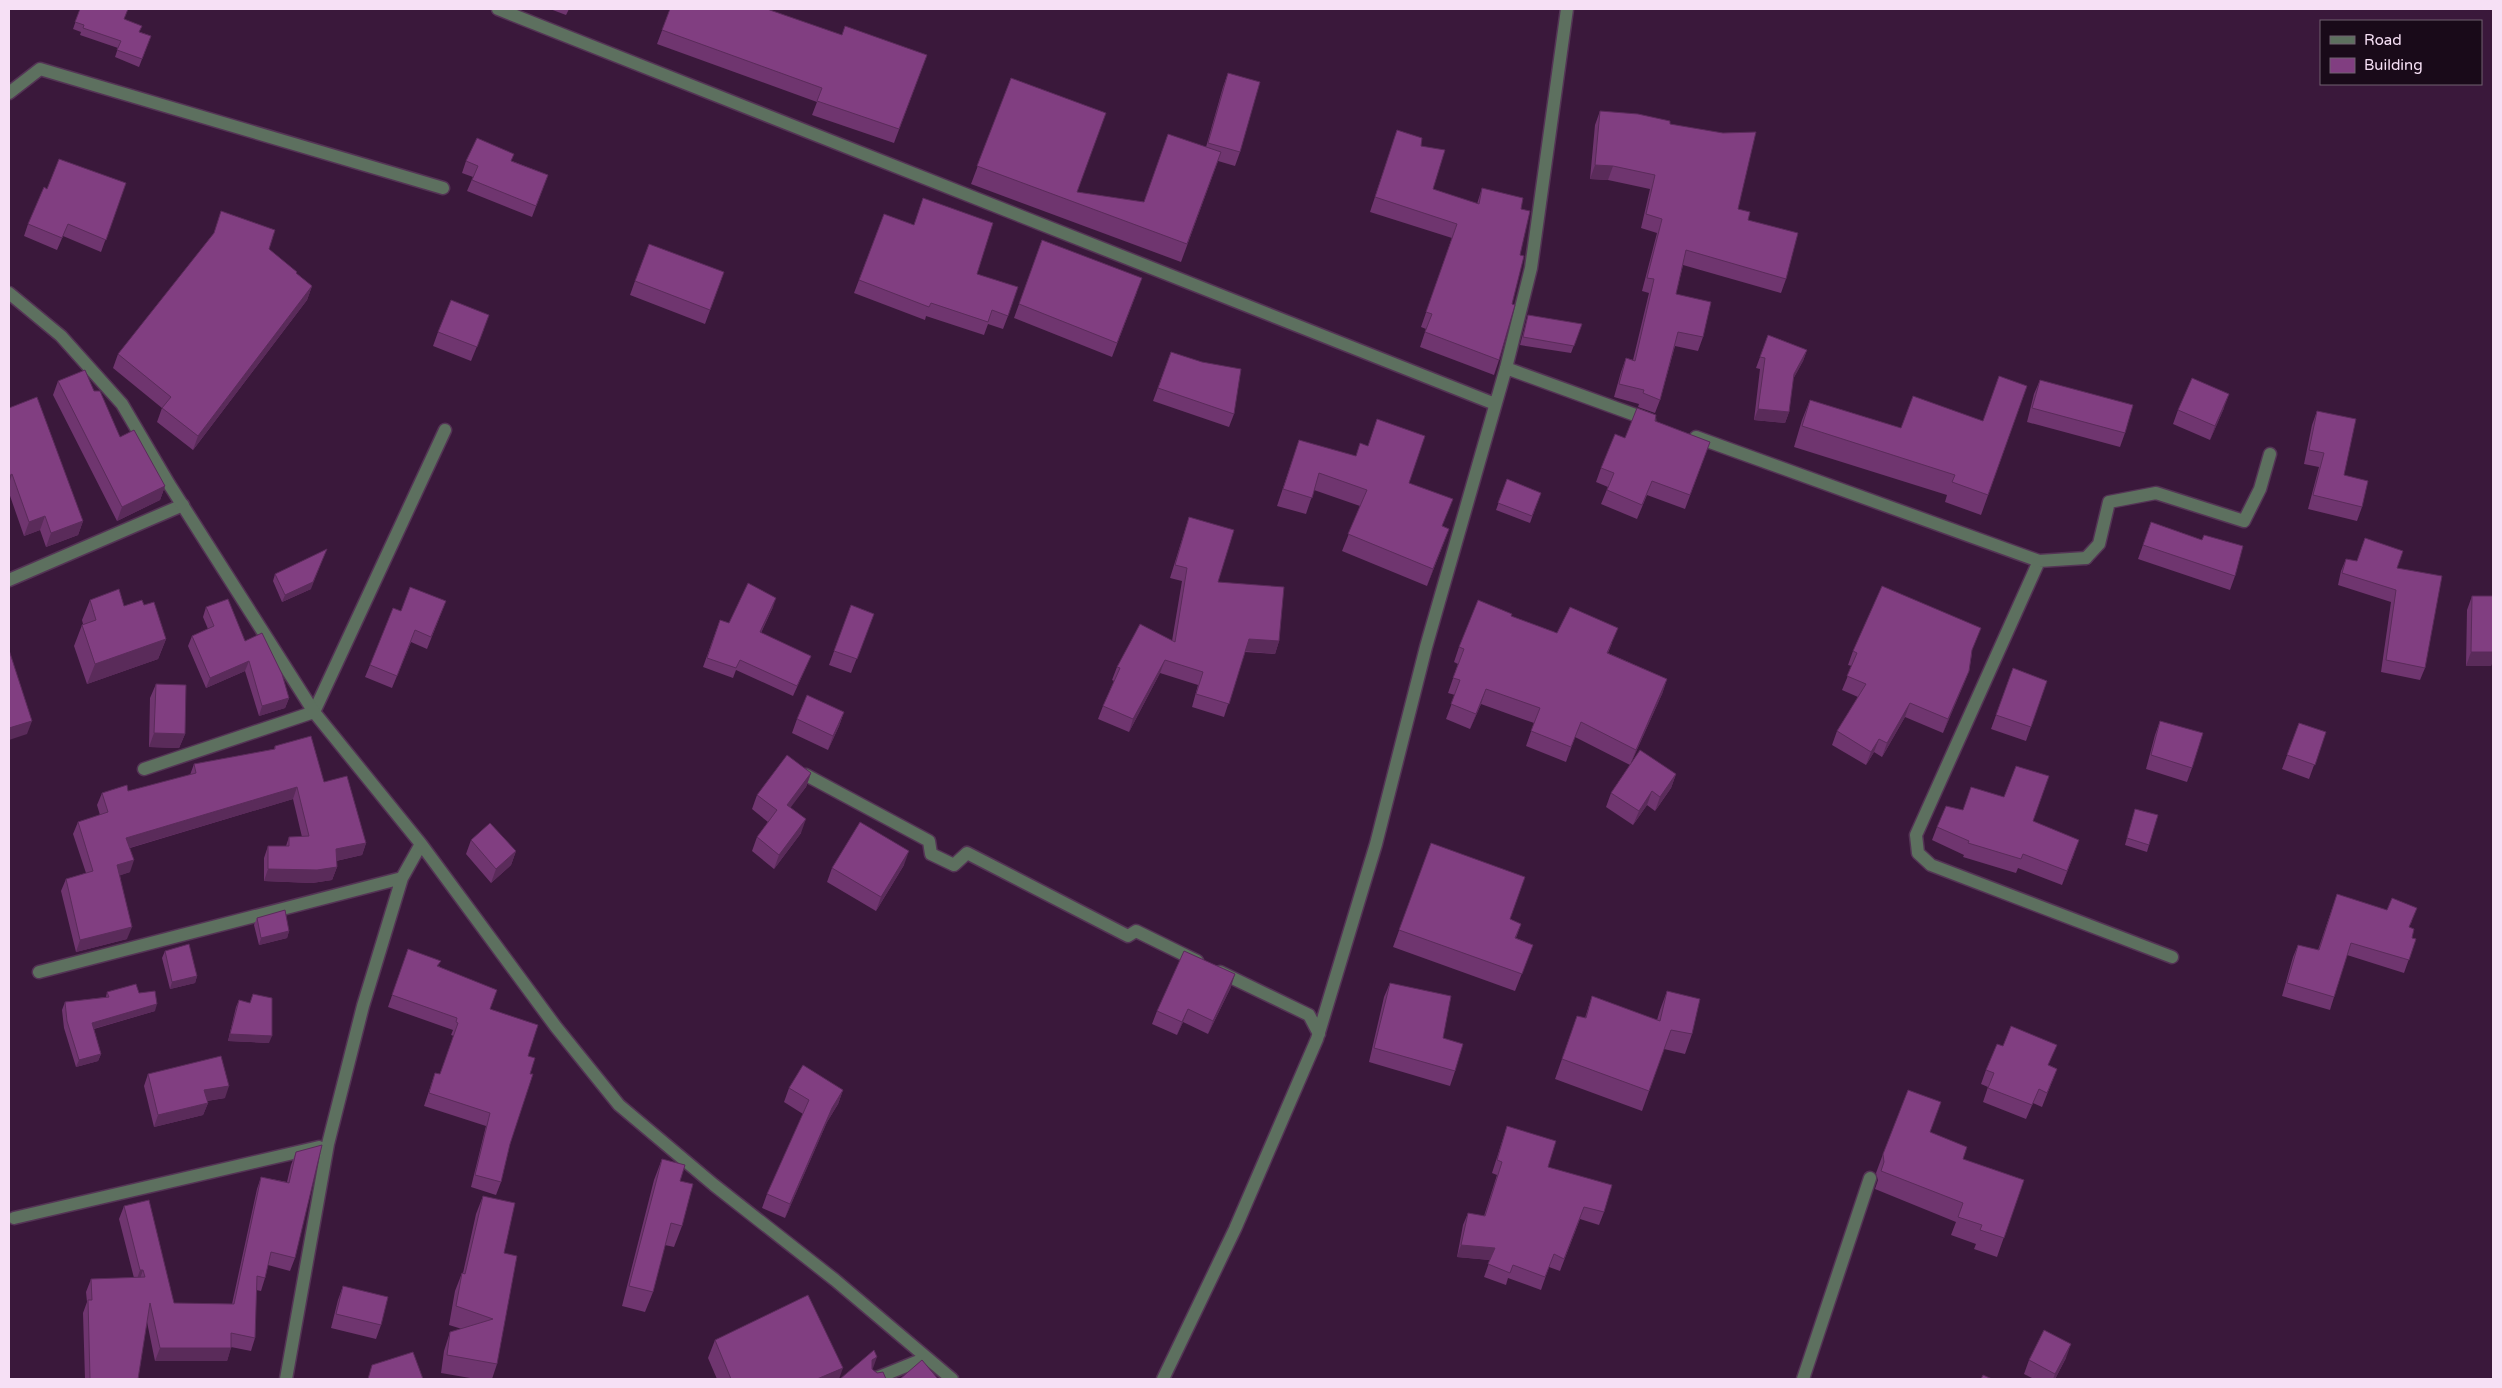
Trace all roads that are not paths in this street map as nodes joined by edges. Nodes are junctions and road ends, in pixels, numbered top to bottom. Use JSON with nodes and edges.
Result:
{"nodes":[{"id":1,"x":498,"y":9,"type":"edge"},
{"id":2,"x":1567,"y":9,"type":"edge"},
{"id":3,"x":9,"y":93,"type":"edge"},
{"id":4,"x":443,"y":188,"type":"dead end"},
{"id":5,"x":9,"y":293,"type":"edge"},
{"id":6,"x":1506,"y":368,"type":"junction"},
{"id":7,"x":1495,"y":404,"type":"junction"},
{"id":8,"x":1665,"y":426,"type":"edge"},
{"id":9,"x":445,"y":430,"type":"dead end"},
{"id":10,"x":1684,"y":433,"type":"edge"},
{"id":11,"x":2270,"y":454,"type":"dead end"},
{"id":12,"x":183,"y":505,"type":"junction"},
{"id":13,"x":2039,"y":561,"type":"junction"},
{"id":14,"x":9,"y":580,"type":"edge"},
{"id":15,"x":314,"y":712,"type":"junction"},
{"id":16,"x":144,"y":769,"type":"dead end"},
{"id":17,"x":806,"y":775,"type":"edge"},
{"id":18,"x":421,"y":844,"type":"junction"},
{"id":19,"x":402,"y":878,"type":"junction"},
{"id":20,"x":2172,"y":957,"type":"dead end"},
{"id":21,"x":39,"y":972,"type":"dead end"},
{"id":22,"x":1319,"y":1034,"type":"junction"},
{"id":23,"x":328,"y":1144,"type":"junction"},
{"id":24,"x":1870,"y":1178,"type":"dead end"},
{"id":25,"x":14,"y":1218,"type":"dead end"},
{"id":26,"x":926,"y":1358,"type":"junction"},
{"id":27,"x":286,"y":1379,"type":"edge"},
{"id":28,"x":874,"y":1379,"type":"edge"},
{"id":29,"x":952,"y":1379,"type":"edge"},
{"id":30,"x":1163,"y":1379,"type":"edge"},
{"id":31,"x":1803,"y":1379,"type":"edge"}],
"edges":[{"from":1,"to":7,"type":"street"},
{"from":2,"to":6,"type":"street"},
{"from":3,"to":4,"type":"street"},
{"from":5,"to":12,"type":"street"},
{"from":6,"to":7,"type":"street"},
{"from":6,"to":8,"type":"street"},
{"from":7,"to":22,"type":"street"},
{"from":9,"to":15,"type":"street"},
{"from":10,"to":13,"type":"street"},
{"from":11,"to":13,"type":"street"},
{"from":12,"to":14,"type":"street"},
{"from":12,"to":15,"type":"street"},
{"from":13,"to":20,"type":"street"},
{"from":15,"to":16,"type":"street"},
{"from":15,"to":18,"type":"street"},
{"from":17,"to":22,"type":"street"},
{"from":18,"to":19,"type":"street"},
{"from":18,"to":26,"type":"street"},
{"from":19,"to":21,"type":"street"},
{"from":19,"to":23,"type":"street"},
{"from":22,"to":30,"type":"street"},
{"from":23,"to":25,"type":"street"},
{"from":23,"to":27,"type":"street"},
{"from":24,"to":31,"type":"street"},
{"from":26,"to":28,"type":"street"},
{"from":26,"to":29,"type":"street"}]}
